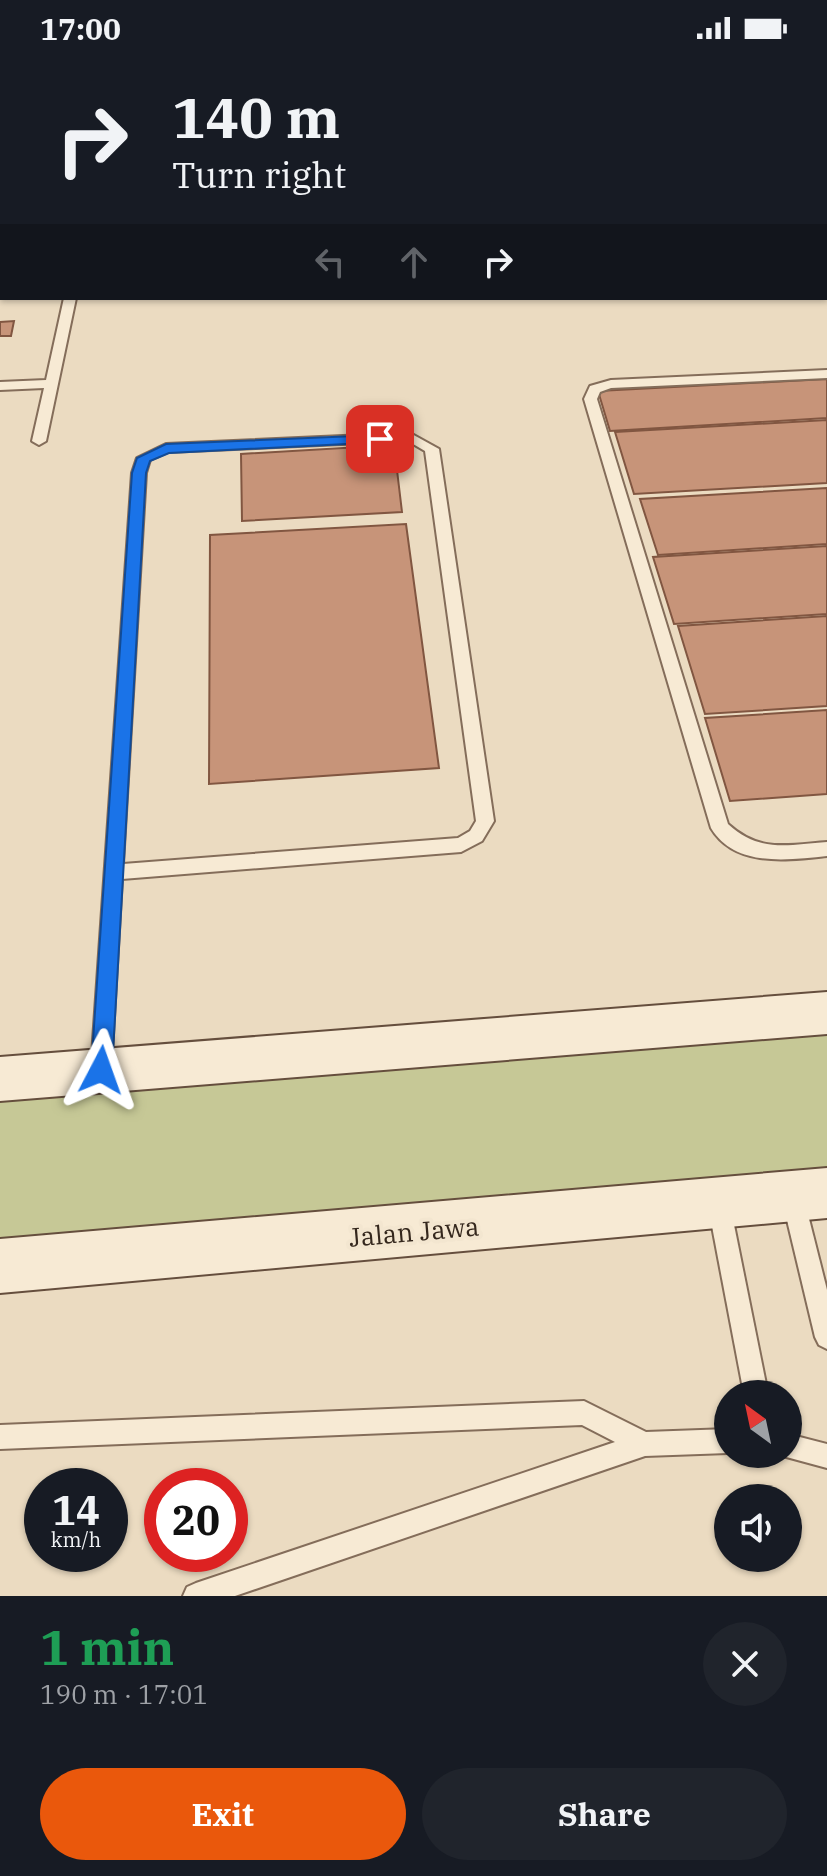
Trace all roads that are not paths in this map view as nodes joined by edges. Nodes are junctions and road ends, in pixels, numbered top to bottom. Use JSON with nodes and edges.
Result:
{"nodes":[{"id":1,"x":70,"y":300,"type":"edge"},
{"id":2,"x":827,"y":374,"type":"edge"},
{"id":3,"x":49,"y":384,"type":"junction"},
{"id":4,"x":0,"y":386,"type":"edge"},
{"id":5,"x":39,"y":441,"type":"dead end"},
{"id":6,"x":827,"y":849,"type":"edge"},
{"id":7,"x":115,"y":872,"type":"junction"},
{"id":8,"x":827,"y":1013,"type":"edge"},
{"id":9,"x":101,"y":1070,"type":"junction"},
{"id":10,"x":0,"y":1079,"type":"edge"},
{"id":11,"x":810,"y":1195,"type":"edge"},
{"id":12,"x":719,"y":1205,"type":"junction"},
{"id":13,"x":0,"y":1266,"type":"edge"},
{"id":14,"x":827,"y":1337,"type":"edge"},
{"id":15,"x":753,"y":1380,"type":"edge"},
{"id":16,"x":0,"y":1437,"type":"edge"},
{"id":17,"x":714,"y":1442,"type":"edge"},
{"id":18,"x":645,"y":1444,"type":"junction"},
{"id":19,"x":802,"y":1450,"type":"edge"},
{"id":20,"x":827,"y":1456,"type":"edge"},
{"id":21,"x":196,"y":1596,"type":"edge"}],
"edges":[{"from":1,"to":3,"type":"lane"},
{"from":2,"to":6,"type":"lane"},
{"from":3,"to":4,"type":"lane"},
{"from":3,"to":5,"type":"lane"},
{"from":7,"to":7,"type":"lane"},
{"from":7,"to":9,"type":"lane"},
{"from":8,"to":9,"type":"street"},
{"from":9,"to":10,"type":"street"},
{"from":11,"to":12,"type":"street","name":"Jalan Jawa"},
{"from":11,"to":14,"type":"lane"},
{"from":12,"to":13,"type":"street","name":"Jalan Jawa"},
{"from":12,"to":15,"type":"lane"},
{"from":16,"to":18,"type":"lane"},
{"from":17,"to":18,"type":"lane"},
{"from":18,"to":21,"type":"lane"},
{"from":19,"to":20,"type":"lane"}]}
